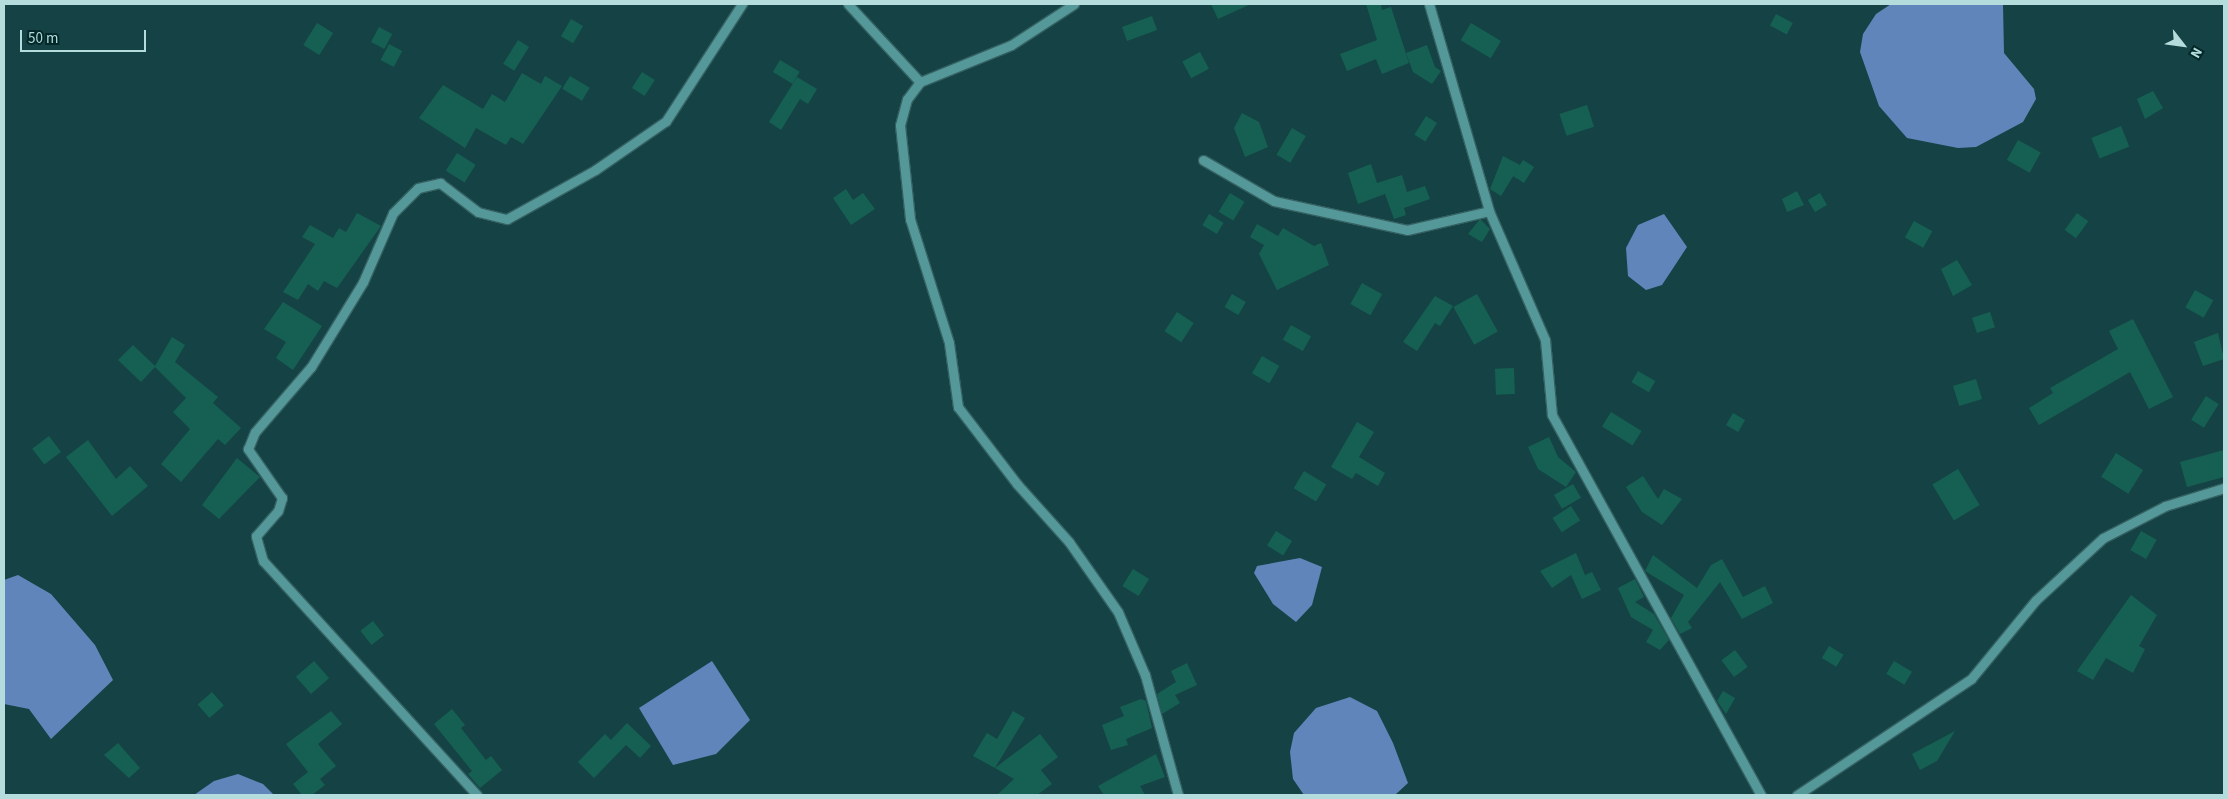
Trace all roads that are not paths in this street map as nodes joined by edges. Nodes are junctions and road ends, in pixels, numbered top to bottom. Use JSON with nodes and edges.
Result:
{"nodes":[{"id":1,"x":742,"y":4,"type":"edge"},
{"id":2,"x":848,"y":4,"type":"edge"},
{"id":3,"x":1074,"y":4,"type":"edge"},
{"id":4,"x":1429,"y":4,"type":"edge"},
{"id":5,"x":920,"y":82,"type":"junction"},
{"id":6,"x":1203,"y":160,"type":"dead end"},
{"id":7,"x":1489,"y":211,"type":"junction"},
{"id":8,"x":2224,"y":488,"type":"edge"},
{"id":9,"x":477,"y":795,"type":"edge"},
{"id":10,"x":1178,"y":795,"type":"edge"},
{"id":11,"x":1761,"y":795,"type":"edge"},
{"id":12,"x":1797,"y":795,"type":"edge"}],
"edges":[{"from":1,"to":9,"type":"street"},
{"from":2,"to":5,"type":"street"},
{"from":3,"to":5,"type":"street"},
{"from":4,"to":7,"type":"street"},
{"from":5,"to":10,"type":"street"},
{"from":6,"to":7,"type":"street"},
{"from":7,"to":11,"type":"street"},
{"from":8,"to":12,"type":"street"}]}
